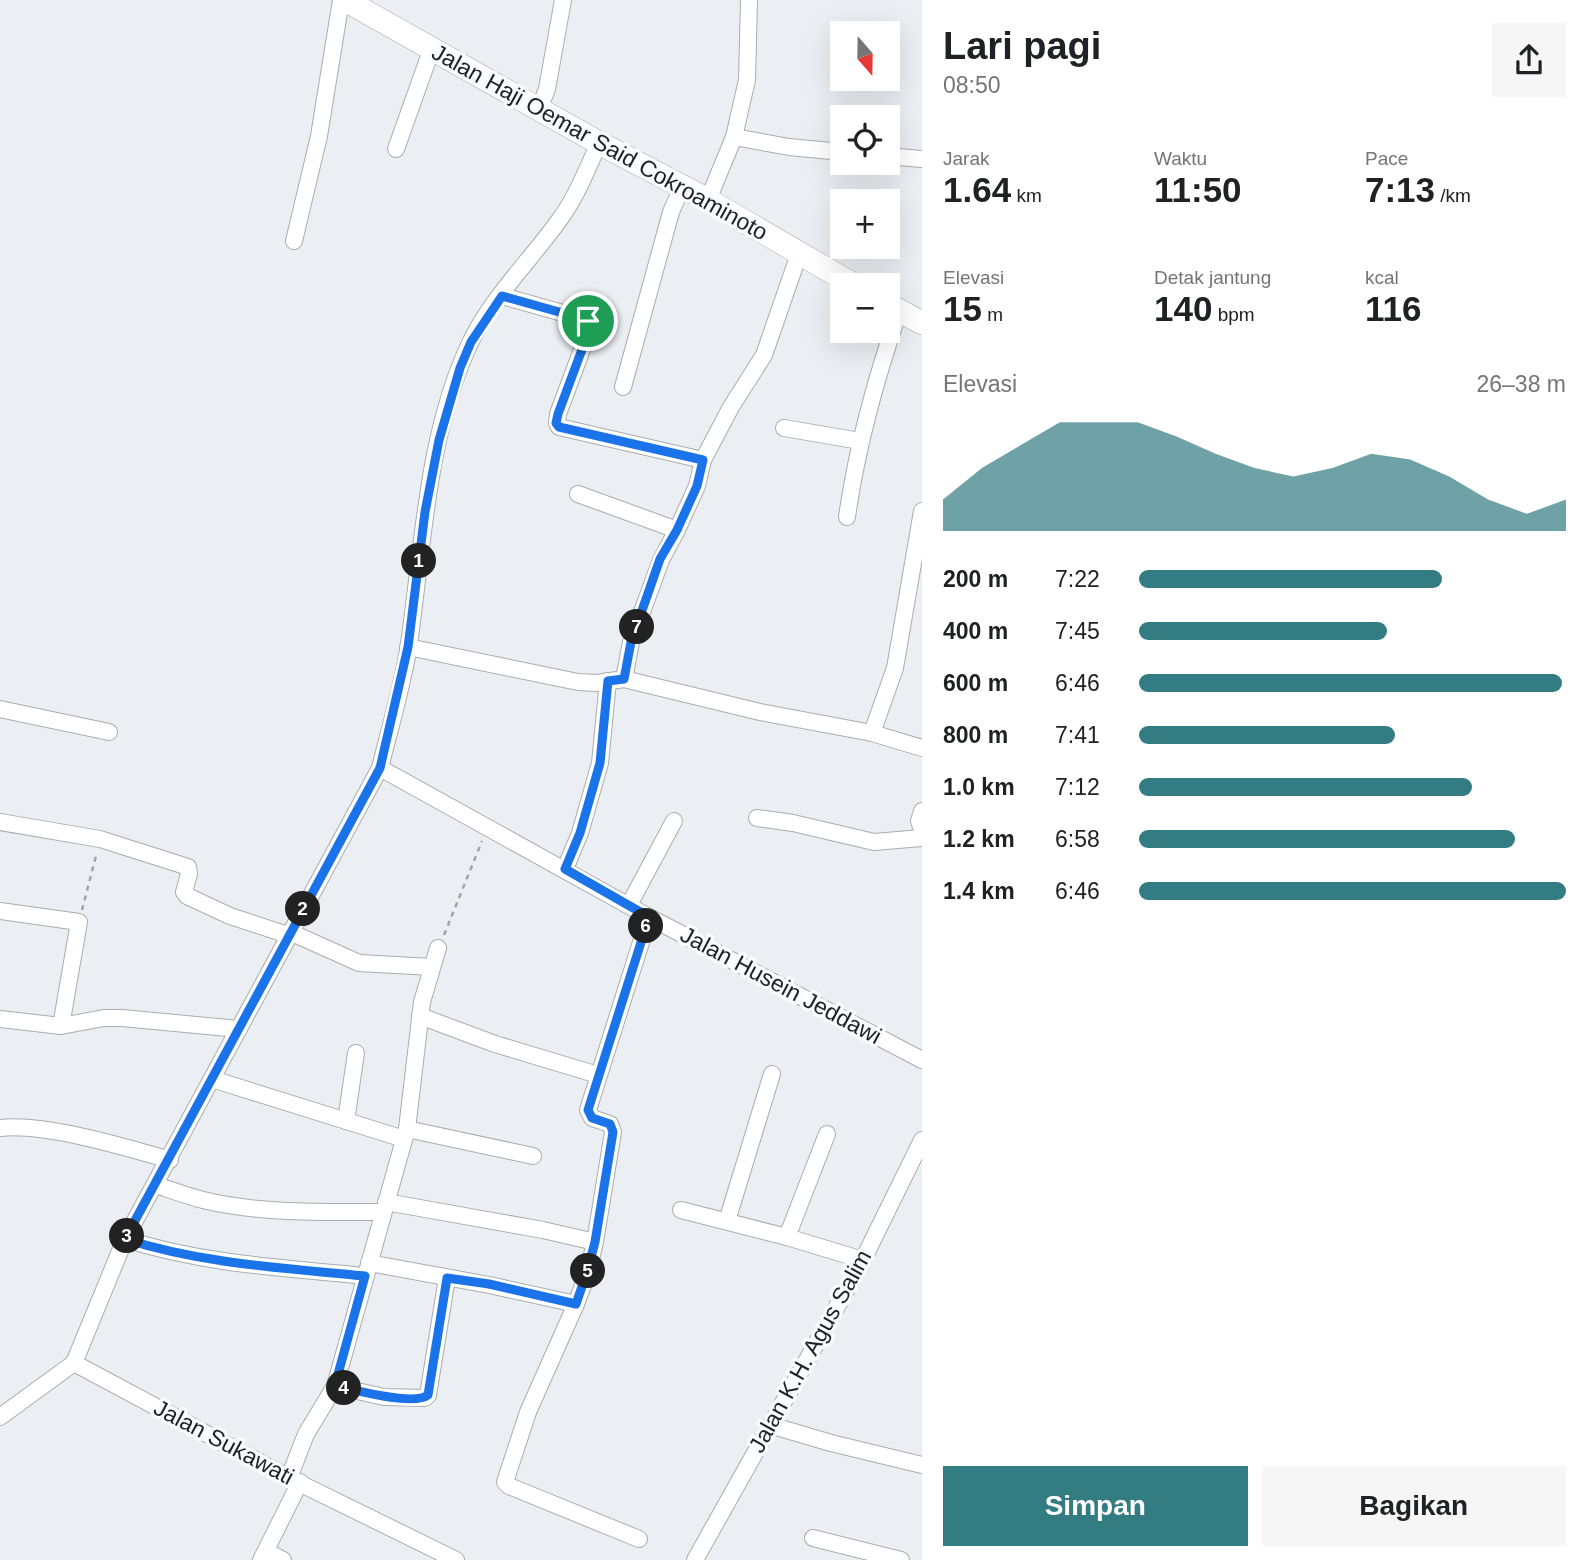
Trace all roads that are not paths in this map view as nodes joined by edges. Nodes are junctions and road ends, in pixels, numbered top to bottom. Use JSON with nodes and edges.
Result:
{"nodes":[{"id":1,"x":343,"y":0,"type":"edge"},
{"id":2,"x":563,"y":0,"type":"edge"},
{"id":3,"x":749,"y":0,"type":"edge"},
{"id":4,"x":432,"y":48,"type":"junction"},
{"id":5,"x":539,"y":109,"type":"junction"},
{"id":6,"x":734,"y":137,"type":"junction"},
{"id":7,"x":599,"y":144,"type":"junction"},
{"id":8,"x":396,"y":149,"type":"dead end"},
{"id":9,"x":830,"y":151,"type":"edge"},
{"id":10,"x":900,"y":157,"type":"edge"},
{"id":11,"x":922,"y":159,"type":"edge"},
{"id":12,"x":682,"y":187,"type":"junction"},
{"id":13,"x":708,"y":200,"type":"junction"},
{"id":14,"x":294,"y":241,"type":"dead end"},
{"id":15,"x":799,"y":254,"type":"junction"},
{"id":16,"x":833,"y":273,"type":"edge"},
{"id":17,"x":502,"y":296,"type":"junction"},
{"id":18,"x":900,"y":311,"type":"edge"},
{"id":19,"x":922,"y":323,"type":"edge"},
{"id":20,"x":884,"y":343,"type":"edge"},
{"id":21,"x":623,"y":387,"type":"dead end"},
{"id":22,"x":784,"y":428,"type":"dead end"},
{"id":23,"x":860,"y":441,"type":"junction"},
{"id":24,"x":703,"y":460,"type":"junction"},
{"id":25,"x":578,"y":494,"type":"dead end"},
{"id":26,"x":922,"y":511,"type":"edge"},
{"id":27,"x":846,"y":517,"type":"dead end"},
{"id":28,"x":677,"y":530,"type":"junction"},
{"id":29,"x":408,"y":647,"type":"junction"},
{"id":30,"x":616,"y":680,"type":"junction"},
{"id":31,"x":0,"y":709,"type":"edge"},
{"id":32,"x":109,"y":732,"type":"dead end"},
{"id":33,"x":872,"y":733,"type":"junction"},
{"id":34,"x":922,"y":748,"type":"edge"},
{"id":35,"x":380,"y":768,"type":"junction"},
{"id":36,"x":922,"y":811,"type":"edge"},
{"id":37,"x":757,"y":818,"type":"dead end"},
{"id":38,"x":674,"y":821,"type":"dead end"},
{"id":39,"x":0,"y":822,"type":"edge"},
{"id":40,"x":922,"y":830,"type":"edge"},
{"id":41,"x":922,"y":838,"type":"edge"},
{"id":42,"x":565,"y":869,"type":"junction"},
{"id":43,"x":629,"y":905,"type":"junction"},
{"id":44,"x":0,"y":911,"type":"edge"},
{"id":45,"x":649,"y":917,"type":"junction"},
{"id":46,"x":289,"y":933,"type":"junction"},
{"id":47,"x":438,"y":948,"type":"road end"},
{"id":48,"x":432,"y":967,"type":"junction"},
{"id":49,"x":420,"y":1016,"type":"junction"},
{"id":50,"x":0,"y":1019,"type":"edge"},
{"id":51,"x":61,"y":1026,"type":"junction"},
{"id":52,"x":239,"y":1030,"type":"junction"},
{"id":53,"x":356,"y":1053,"type":"dead end"},
{"id":54,"x":922,"y":1060,"type":"edge"},
{"id":55,"x":772,"y":1074,"type":"dead end"},
{"id":56,"x":598,"y":1075,"type":"junction"},
{"id":57,"x":212,"y":1079,"type":"junction"},
{"id":58,"x":346,"y":1121,"type":"junction"},
{"id":59,"x":0,"y":1128,"type":"edge"},
{"id":60,"x":406,"y":1134,"type":"junction"},
{"id":61,"x":827,"y":1134,"type":"dead end"},
{"id":62,"x":922,"y":1140,"type":"edge"},
{"id":63,"x":533,"y":1156,"type":"dead end"},
{"id":64,"x":170,"y":1160,"type":"junction"},
{"id":65,"x":156,"y":1185,"type":"junction"},
{"id":66,"x":385,"y":1207,"type":"junction"},
{"id":67,"x":681,"y":1210,"type":"dead end"},
{"id":68,"x":727,"y":1221,"type":"junction"},
{"id":69,"x":787,"y":1237,"type":"junction"},
{"id":70,"x":125,"y":1239,"type":"junction"},
{"id":71,"x":595,"y":1242,"type":"junction"},
{"id":72,"x":863,"y":1260,"type":"junction"},
{"id":73,"x":367,"y":1269,"type":"junction"},
{"id":74,"x":447,"y":1278,"type":"junction"},
{"id":75,"x":576,"y":1304,"type":"junction"},
{"id":76,"x":74,"y":1363,"type":"junction"},
{"id":77,"x":335,"y":1385,"type":"junction"},
{"id":78,"x":0,"y":1417,"type":"edge"},
{"id":79,"x":770,"y":1425,"type":"junction"},
{"id":80,"x":922,"y":1465,"type":"edge"},
{"id":81,"x":294,"y":1480,"type":"junction"},
{"id":82,"x":813,"y":1538,"type":"dead end"},
{"id":83,"x":639,"y":1539,"type":"dead end"},
{"id":84,"x":263,"y":1555,"type":"edge"},
{"id":85,"x":283,"y":1560,"type":"edge"},
{"id":86,"x":456,"y":1560,"type":"edge"},
{"id":87,"x":695,"y":1560,"type":"edge"},
{"id":88,"x":901,"y":1560,"type":"edge"}],
"edges":[{"from":1,"to":4,"type":"highway","name":"Jalan Haji Oemar Said Cokroaminoto"},
{"from":1,"to":14,"type":"street"},
{"from":2,"to":5,"type":"street"},
{"from":3,"to":6,"type":"street"},
{"from":4,"to":5,"type":"highway","name":"Jalan Haji Oemar Said Cokroaminoto"},
{"from":4,"to":8,"type":"street"},
{"from":5,"to":7,"type":"highway","name":"Jalan Haji Oemar Said Cokroaminoto"},
{"from":6,"to":9,"type":"street"},
{"from":6,"to":13,"type":"street"},
{"from":7,"to":12,"type":"highway","name":"Jalan Haji Oemar Said Cokroaminoto"},
{"from":7,"to":17,"type":"street"},
{"from":10,"to":11,"type":"street"},
{"from":12,"to":13,"type":"highway","name":"Jalan Haji Oemar Said Cokroaminoto"},
{"from":12,"to":21,"type":"street"},
{"from":13,"to":15,"type":"highway","name":"Jalan Haji Oemar Said Cokroaminoto"},
{"from":15,"to":16,"type":"highway","name":"Jalan Haji Oemar Said Cokroaminoto"},
{"from":15,"to":24,"type":"street"},
{"from":17,"to":24,"type":"street"},
{"from":17,"to":29,"type":"street"},
{"from":18,"to":19,"type":"highway"},
{"from":20,"to":23,"type":"street"},
{"from":22,"to":23,"type":"street"},
{"from":23,"to":27,"type":"street"},
{"from":24,"to":28,"type":"street"},
{"from":25,"to":28,"type":"street"},
{"from":26,"to":33,"type":"street"},
{"from":28,"to":30,"type":"street"},
{"from":29,"to":30,"type":"street"},
{"from":29,"to":35,"type":"street"},
{"from":30,"to":33,"type":"street"},
{"from":30,"to":42,"type":"street"},
{"from":31,"to":32,"type":"street"},
{"from":33,"to":34,"type":"street"},
{"from":35,"to":42,"type":"street","name":"Jalan Husein Jeddawi"},
{"from":35,"to":46,"type":"street"},
{"from":36,"to":40,"type":"street"},
{"from":37,"to":41,"type":"street"},
{"from":38,"to":43,"type":"street"},
{"from":39,"to":46,"type":"street"},
{"from":42,"to":43,"type":"street","name":"Jalan Husein Jeddawi"},
{"from":43,"to":45,"type":"street","name":"Jalan Husein Jeddawi"},
{"from":44,"to":51,"type":"street"},
{"from":45,"to":54,"type":"street","name":"Jalan Husein Jeddawi"},
{"from":45,"to":56,"type":"street"},
{"from":46,"to":48,"type":"street"},
{"from":46,"to":52,"type":"street"},
{"from":47,"to":48,"type":"street"},
{"from":48,"to":49,"type":"street"},
{"from":49,"to":56,"type":"street"},
{"from":49,"to":60,"type":"street"},
{"from":50,"to":51,"type":"street"},
{"from":51,"to":52,"type":"street"},
{"from":52,"to":57,"type":"street"},
{"from":53,"to":58,"type":"street"},
{"from":55,"to":68,"type":"street"},
{"from":56,"to":71,"type":"street"},
{"from":57,"to":58,"type":"street"},
{"from":57,"to":64,"type":"street"},
{"from":58,"to":60,"type":"street"},
{"from":59,"to":64,"type":"street"},
{"from":60,"to":63,"type":"street"},
{"from":60,"to":66,"type":"street"},
{"from":61,"to":69,"type":"street"},
{"from":62,"to":72,"type":"street","name":"Jalan K.H. Agus Salim"},
{"from":64,"to":65,"type":"street"},
{"from":65,"to":66,"type":"street"},
{"from":65,"to":70,"type":"street"},
{"from":66,"to":71,"type":"street"},
{"from":66,"to":73,"type":"street"},
{"from":67,"to":68,"type":"street"},
{"from":68,"to":69,"type":"street"},
{"from":69,"to":72,"type":"street"},
{"from":70,"to":73,"type":"street"},
{"from":70,"to":76,"type":"street"},
{"from":71,"to":75,"type":"street"},
{"from":72,"to":79,"type":"street","name":"Jalan K.H. Agus Salim"},
{"from":73,"to":74,"type":"street"},
{"from":73,"to":77,"type":"street"},
{"from":74,"to":75,"type":"street"},
{"from":74,"to":77,"type":"street"},
{"from":75,"to":83,"type":"street"},
{"from":76,"to":78,"type":"street"},
{"from":76,"to":81,"type":"street","name":"Jalan Sukawati"},
{"from":77,"to":81,"type":"street"},
{"from":79,"to":80,"type":"street"},
{"from":79,"to":87,"type":"street","name":"Jalan K.H. Agus Salim"},
{"from":81,"to":84,"type":"street"},
{"from":81,"to":86,"type":"street","name":"Jalan Sukawati"},
{"from":82,"to":88,"type":"street"},
{"from":84,"to":85,"type":"street"}]}
